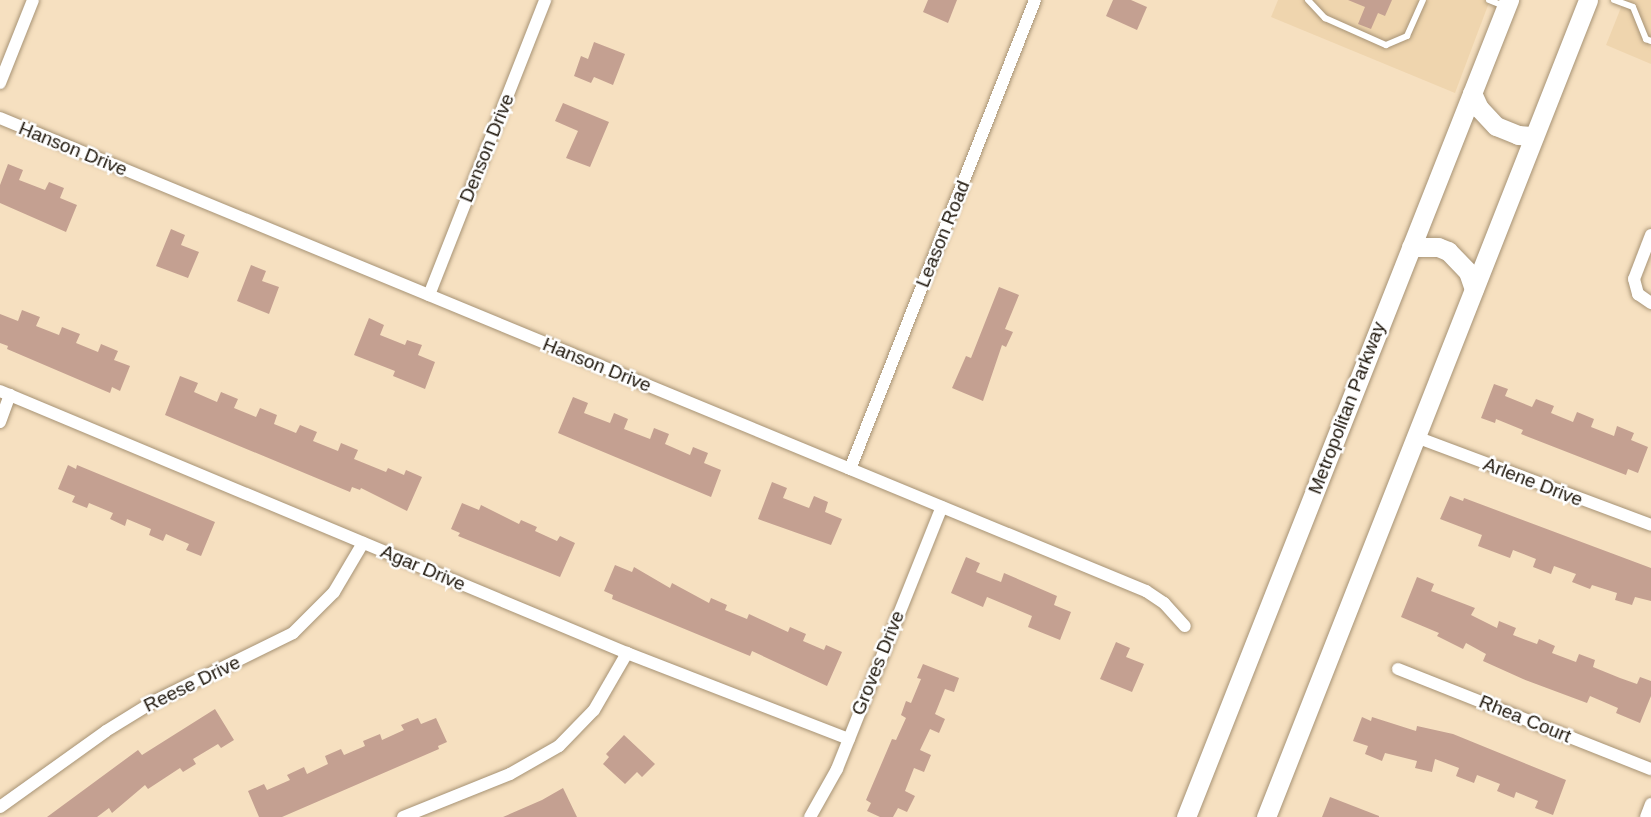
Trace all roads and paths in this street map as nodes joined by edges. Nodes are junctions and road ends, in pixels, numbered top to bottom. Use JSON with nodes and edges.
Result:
{"nodes":[{"id":1,"x":33,"y":0,"type":"edge"},
{"id":2,"x":545,"y":0,"type":"edge"},
{"id":3,"x":1035,"y":0,"type":"edge"},
{"id":4,"x":1308,"y":0,"type":"edge"},
{"id":5,"x":1423,"y":0,"type":"edge"},
{"id":6,"x":1588,"y":0,"type":"edge"},
{"id":7,"x":1614,"y":0,"type":"edge"},
{"id":8,"x":1501,"y":2,"type":"edge"},
{"id":9,"x":1651,"y":41,"type":"edge"},
{"id":10,"x":0,"y":83,"type":"edge"},
{"id":11,"x":1472,"y":93,"type":"junction"},
{"id":12,"x":0,"y":118,"type":"edge"},
{"id":13,"x":1534,"y":136,"type":"junction"},
{"id":14,"x":1651,"y":235,"type":"edge"},
{"id":15,"x":1411,"y":247,"type":"junction"},
{"id":16,"x":1474,"y":289,"type":"junction"},
{"id":17,"x":429,"y":295,"type":"junction"},
{"id":18,"x":1651,"y":303,"type":"edge"},
{"id":19,"x":5,"y":393,"type":"edge"},
{"id":20,"x":0,"y":422,"type":"edge"},
{"id":21,"x":1416,"y":437,"type":"junction"},
{"id":22,"x":850,"y":469,"type":"junction"},
{"id":23,"x":942,"y":507,"type":"junction"},
{"id":24,"x":1651,"y":524,"type":"edge"},
{"id":25,"x":363,"y":543,"type":"junction"},
{"id":26,"x":1185,"y":626,"type":"dead end"},
{"id":27,"x":627,"y":653,"type":"junction"},
{"id":28,"x":1398,"y":669,"type":"dead end"},
{"id":29,"x":849,"y":739,"type":"junction"},
{"id":30,"x":1651,"y":769,"type":"edge"},
{"id":31,"x":2,"y":802,"type":"edge"},
{"id":32,"x":1651,"y":804,"type":"edge"},
{"id":33,"x":403,"y":817,"type":"edge"},
{"id":34,"x":810,"y":817,"type":"edge"},
{"id":35,"x":1186,"y":817,"type":"edge"},
{"id":36,"x":1266,"y":817,"type":"edge"},
{"id":37,"x":1646,"y":817,"type":"edge"}],
"edges":[{"from":1,"to":10,"type":"street"},
{"from":2,"to":17,"type":"street","name":"Denson Drive"},
{"from":3,"to":22,"type":"street","name":"Leason Road"},
{"from":4,"to":5,"type":"lane"},
{"from":6,"to":13,"type":"main road"},
{"from":7,"to":9,"type":"lane"},
{"from":8,"to":11,"type":"main road","name":"Metropolitan Parkway"},
{"from":11,"to":13,"type":"main road"},
{"from":11,"to":15,"type":"main road","name":"Metropolitan Parkway"},
{"from":12,"to":17,"type":"street","name":"Hanson Drive"},
{"from":13,"to":16,"type":"main road"},
{"from":14,"to":18,"type":"street"},
{"from":15,"to":16,"type":"main road"},
{"from":15,"to":35,"type":"main road","name":"Metropolitan Parkway"},
{"from":16,"to":21,"type":"main road"},
{"from":17,"to":22,"type":"street","name":"Hanson Drive"},
{"from":19,"to":20,"type":"street"},
{"from":19,"to":25,"type":"street","name":"Agar Drive"},
{"from":21,"to":24,"type":"street","name":"Arlene Drive"},
{"from":21,"to":36,"type":"main road"},
{"from":22,"to":23,"type":"street","name":"Hanson Drive"},
{"from":23,"to":26,"type":"street","name":"Hanson Drive"},
{"from":23,"to":29,"type":"street","name":"Groves Drive"},
{"from":25,"to":27,"type":"street","name":"Agar Drive"},
{"from":25,"to":31,"type":"street","name":"Reese Drive"},
{"from":27,"to":29,"type":"street","name":"Agar Drive"},
{"from":27,"to":33,"type":"street"},
{"from":28,"to":30,"type":"street","name":"Rhea Court"},
{"from":29,"to":34,"type":"street","name":"Groves Drive"},
{"from":32,"to":37,"type":"street"}]}
